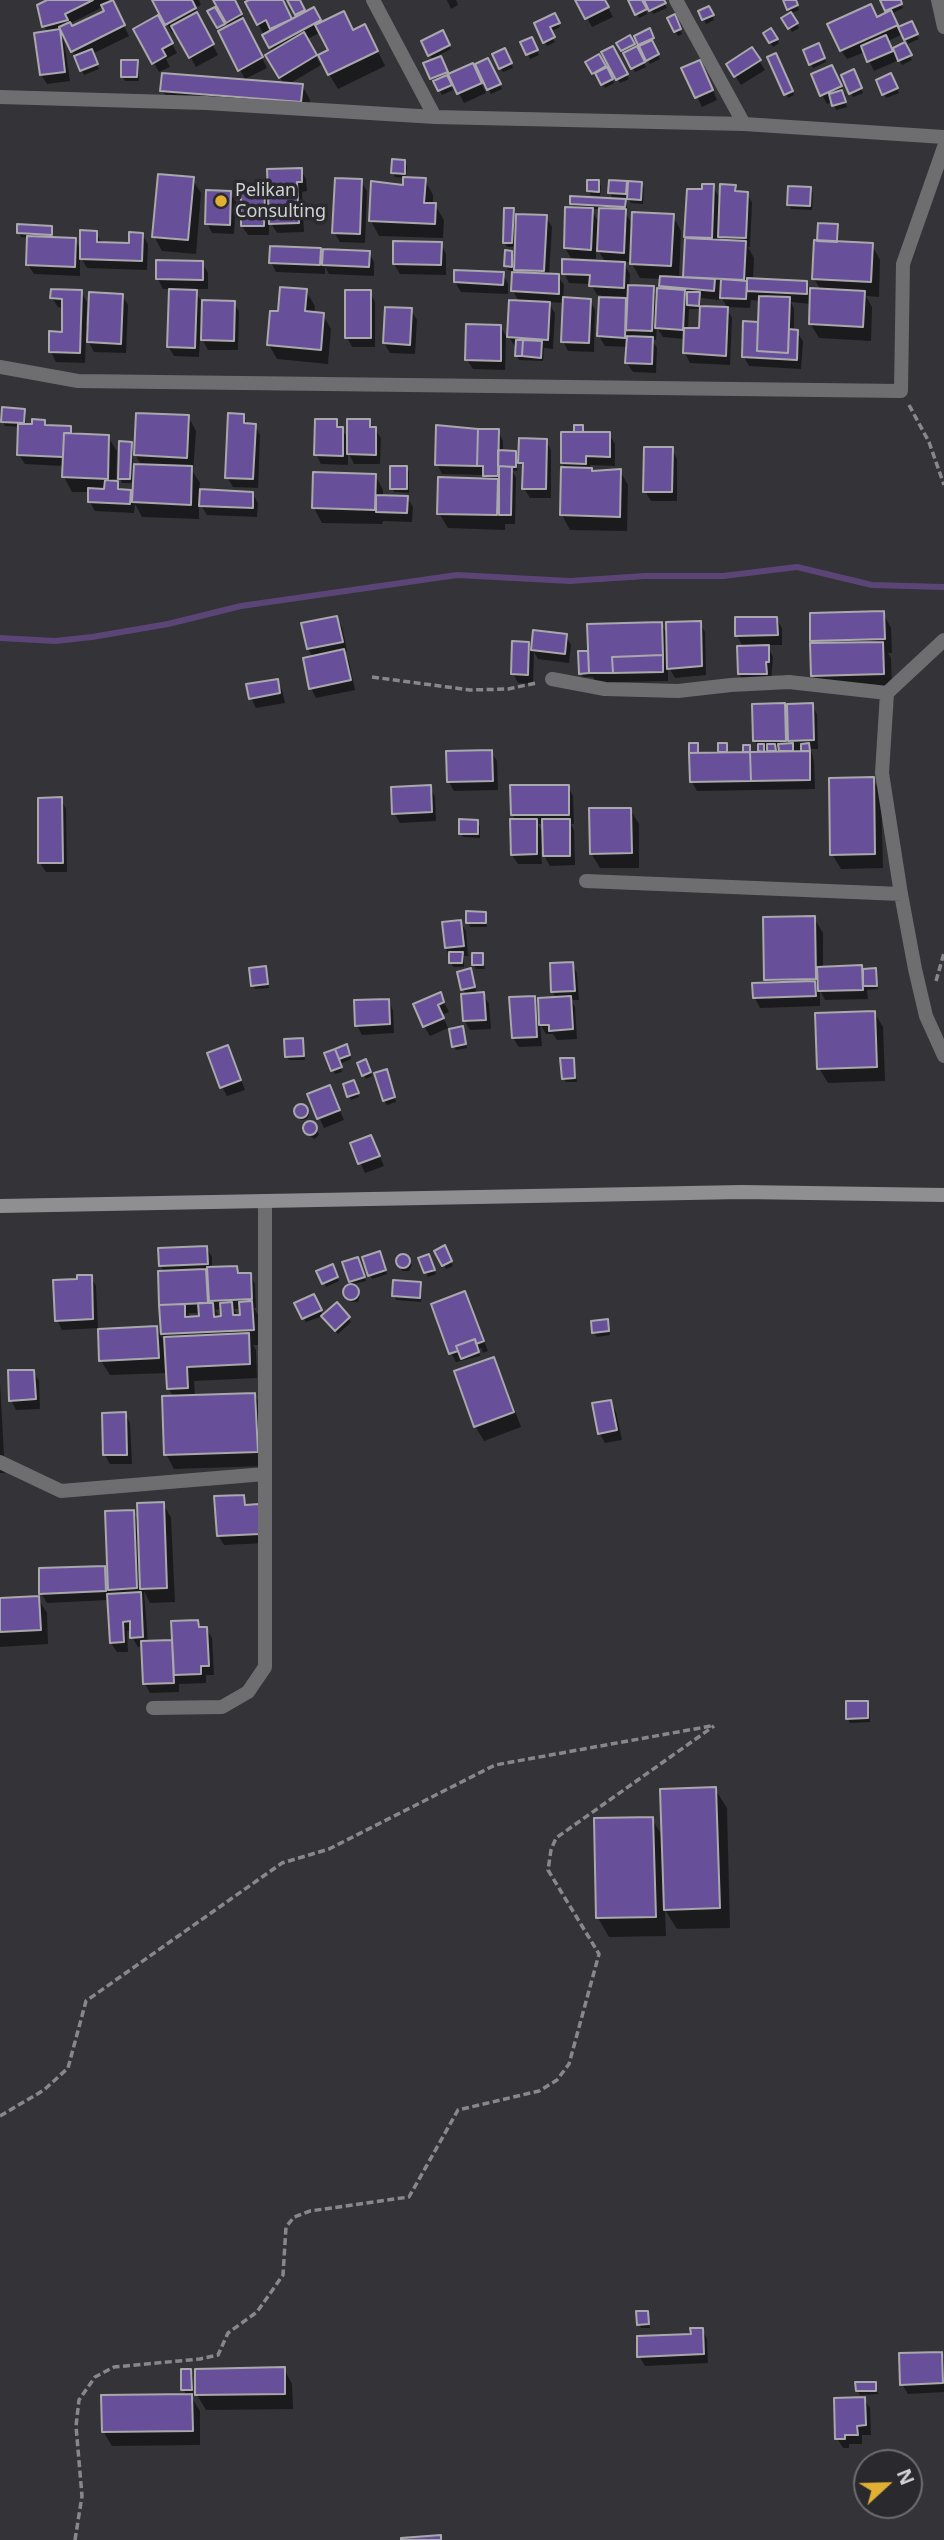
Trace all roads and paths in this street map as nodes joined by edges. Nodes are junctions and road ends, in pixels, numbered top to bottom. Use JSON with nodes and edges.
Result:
{"nodes":[{"id":1,"x":373,"y":0,"type":"edge"},
{"id":2,"x":676,"y":0,"type":"edge"},
{"id":3,"x":938,"y":0,"type":"edge"},
{"id":4,"x":944,"y":27,"type":"edge"},
{"id":5,"x":0,"y":97,"type":"edge"},
{"id":6,"x":435,"y":117,"type":"junction"},
{"id":7,"x":744,"y":124,"type":"junction"},
{"id":8,"x":944,"y":137,"type":"edge"},
{"id":9,"x":944,"y":147,"type":"edge"},
{"id":10,"x":0,"y":367,"type":"edge"},
{"id":11,"x":901,"y":391,"type":"junction"},
{"id":12,"x":944,"y":485,"type":"edge"},
{"id":13,"x":944,"y":640,"type":"edge"},
{"id":14,"x":372,"y":677,"type":"dead end"},
{"id":15,"x":552,"y":679,"type":"joint"},
{"id":16,"x":887,"y":693,"type":"junction"},
{"id":17,"x":586,"y":881,"type":"dead end"},
{"id":18,"x":901,"y":894,"type":"junction"},
{"id":19,"x":944,"y":1056,"type":"edge"},
{"id":20,"x":944,"y":1195,"type":"edge"},
{"id":21,"x":265,"y":1201,"type":"junction"},
{"id":22,"x":0,"y":1206,"type":"edge"},
{"id":23,"x":0,"y":1462,"type":"edge"},
{"id":24,"x":265,"y":1474,"type":"junction"},
{"id":25,"x":153,"y":1708,"type":"dead end"},
{"id":26,"x":0,"y":2116,"type":"edge"},
{"id":27,"x":75,"y":2540,"type":"edge"}],
"edges":[{"from":1,"to":6,"type":"street"},
{"from":2,"to":7,"type":"street"},
{"from":3,"to":4,"type":"street"},
{"from":5,"to":6,"type":"street"},
{"from":6,"to":7,"type":"street"},
{"from":7,"to":8,"type":"street"},
{"from":9,"to":11,"type":"street"},
{"from":10,"to":11,"type":"street"},
{"from":11,"to":12,"type":"path"},
{"from":13,"to":16,"type":"street"},
{"from":14,"to":15,"type":"path"},
{"from":15,"to":16,"type":"street"},
{"from":16,"to":18,"type":"street"},
{"from":17,"to":18,"type":"street"},
{"from":18,"to":19,"type":"street"},
{"from":20,"to":21,"type":"street"},
{"from":21,"to":22,"type":"street"},
{"from":21,"to":24,"type":"street"},
{"from":23,"to":24,"type":"street"},
{"from":24,"to":25,"type":"street"},
{"from":26,"to":27,"type":"path"}]}
